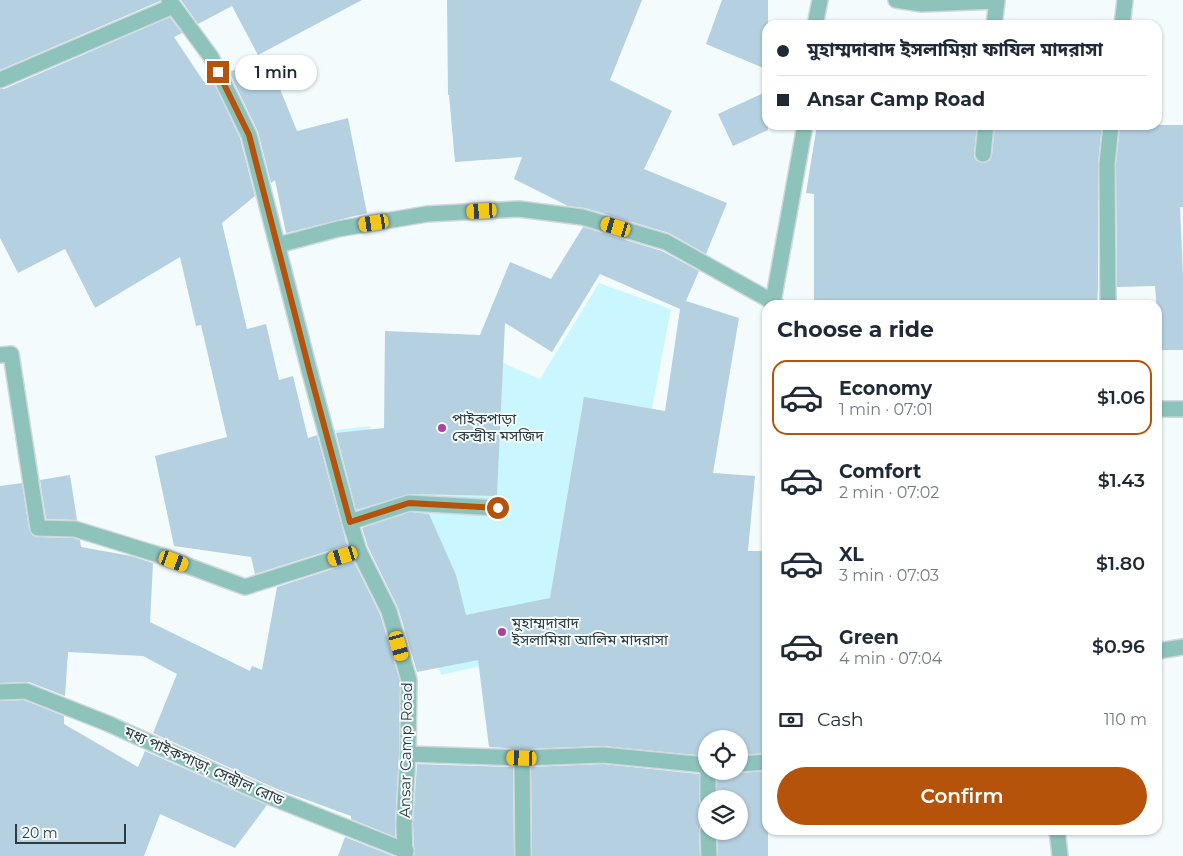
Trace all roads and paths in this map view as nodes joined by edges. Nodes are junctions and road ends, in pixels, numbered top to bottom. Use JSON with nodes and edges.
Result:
{"nodes":[{"id":1,"x":820,"y":0,"type":"edge"},
{"id":2,"x":896,"y":0,"type":"edge"},
{"id":3,"x":1124,"y":0,"type":"edge"},
{"id":4,"x":171,"y":3,"type":"edge"},
{"id":5,"x":816,"y":20,"type":"edge"},
{"id":6,"x":995,"y":20,"type":"edge"},
{"id":7,"x":1122,"y":20,"type":"edge"},
{"id":8,"x":0,"y":80,"type":"edge"},
{"id":9,"x":804,"y":130,"type":"edge"},
{"id":10,"x":985,"y":130,"type":"edge"},
{"id":11,"x":1110,"y":130,"type":"edge"},
{"id":12,"x":983,"y":154,"type":"dead end"},
{"id":13,"x":278,"y":245,"type":"junction"},
{"id":14,"x":770,"y":300,"type":"edge"},
{"id":15,"x":776,"y":300,"type":"edge"},
{"id":16,"x":1108,"y":300,"type":"edge"},
{"id":17,"x":0,"y":355,"type":"edge"},
{"id":18,"x":1162,"y":409,"type":"edge"},
{"id":19,"x":1183,"y":410,"type":"edge"},
{"id":20,"x":498,"y":508,"type":"dead end"},
{"id":21,"x":350,"y":522,"type":"junction"},
{"id":22,"x":359,"y":551,"type":"junction"},
{"id":23,"x":1183,"y":647,"type":"edge"},
{"id":24,"x":1162,"y":650,"type":"edge"},
{"id":25,"x":0,"y":692,"type":"edge"},
{"id":26,"x":408,"y":754,"type":"junction"},
{"id":27,"x":522,"y":758,"type":"junction"},
{"id":28,"x":762,"y":762,"type":"edge"},
{"id":29,"x":748,"y":763,"type":"edge"},
{"id":30,"x":698,"y":764,"type":"edge"},
{"id":31,"x":1058,"y":835,"type":"edge"},
{"id":32,"x":708,"y":840,"type":"edge"},
{"id":33,"x":406,"y":853,"type":"edge"},
{"id":34,"x":523,"y":856,"type":"edge"},
{"id":35,"x":709,"y":856,"type":"edge"},
{"id":36,"x":1060,"y":856,"type":"edge"}],
"edges":[{"from":1,"to":5,"type":"street"},
{"from":2,"to":6,"type":"street"},
{"from":3,"to":7,"type":"street"},
{"from":4,"to":8,"type":"street"},
{"from":4,"to":13,"type":"street","name":"Ansar Camp Road"},
{"from":9,"to":15,"type":"street"},
{"from":10,"to":12,"type":"street"},
{"from":11,"to":16,"type":"street"},
{"from":13,"to":14,"type":"street"},
{"from":13,"to":21,"type":"street","name":"Ansar Camp Road"},
{"from":17,"to":22,"type":"street"},
{"from":18,"to":19,"type":"street"},
{"from":20,"to":21,"type":"street"},
{"from":21,"to":22,"type":"street","name":"Ansar Camp Road"},
{"from":22,"to":26,"type":"street","name":"Ansar Camp Road"},
{"from":23,"to":24,"type":"street"},
{"from":25,"to":33,"type":"street","name":"মধ্য পাইকপাড়া, সেন্ট্রাল রোড"},
{"from":26,"to":27,"type":"street"},
{"from":26,"to":33,"type":"street","name":"Ansar Camp Road"},
{"from":27,"to":30,"type":"street"},
{"from":27,"to":34,"type":"street"},
{"from":28,"to":29,"type":"street"},
{"from":31,"to":36,"type":"street"},
{"from":32,"to":35,"type":"street"}]}
